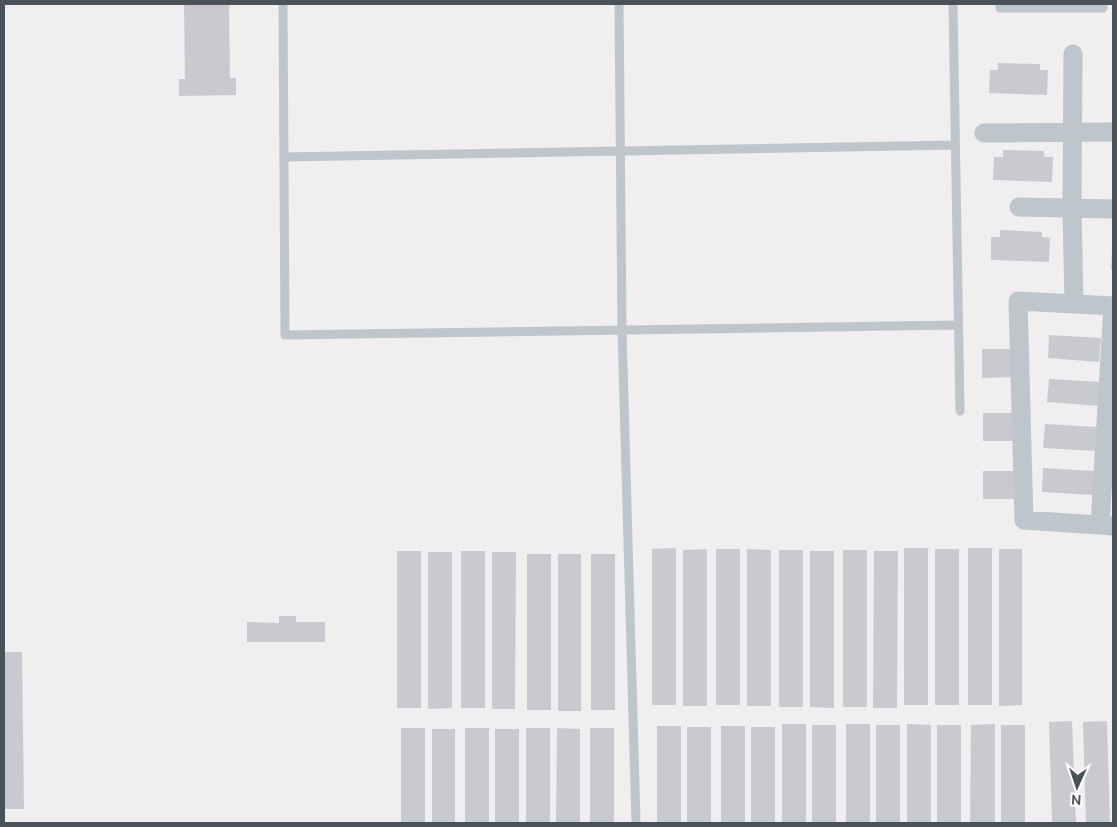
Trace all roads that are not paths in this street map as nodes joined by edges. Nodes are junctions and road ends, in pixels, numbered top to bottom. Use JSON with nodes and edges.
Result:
{"nodes":[{"id":1,"x":283,"y":4,"type":"edge"},
{"id":2,"x":619,"y":4,"type":"edge"},
{"id":3,"x":953,"y":4,"type":"edge"},
{"id":4,"x":1000,"y":4,"type":"edge"},
{"id":5,"x":1103,"y":4,"type":"edge"},
{"id":6,"x":1073,"y":54,"type":"dead end"},
{"id":7,"x":1074,"y":132,"type":"junction"},
{"id":8,"x":1113,"y":132,"type":"edge"},
{"id":9,"x":984,"y":133,"type":"dead end"},
{"id":10,"x":955,"y":145,"type":"junction"},
{"id":11,"x":620,"y":150,"type":"junction"},
{"id":12,"x":284,"y":157,"type":"junction"},
{"id":13,"x":1019,"y":208,"type":"dead end"},
{"id":14,"x":1072,"y":208,"type":"junction"},
{"id":15,"x":1113,"y":209,"type":"edge"},
{"id":16,"x":1074,"y":304,"type":"junction"},
{"id":17,"x":1113,"y":306,"type":"edge"},
{"id":18,"x":958,"y":325,"type":"junction"},
{"id":19,"x":622,"y":330,"type":"junction"},
{"id":20,"x":960,"y":411,"type":"dead end"},
{"id":21,"x":1107,"y":525,"type":"edge"},
{"id":22,"x":636,"y":823,"type":"edge"}],
"edges":[{"from":1,"to":12,"type":"lane"},
{"from":2,"to":11,"type":"lane"},
{"from":3,"to":10,"type":"lane"},
{"from":4,"to":5,"type":"lane"},
{"from":6,"to":7,"type":"street"},
{"from":7,"to":8,"type":"street"},
{"from":7,"to":9,"type":"street"},
{"from":7,"to":14,"type":"street"},
{"from":10,"to":11,"type":"lane"},
{"from":10,"to":18,"type":"lane"},
{"from":11,"to":12,"type":"lane"},
{"from":11,"to":19,"type":"lane"},
{"from":12,"to":19,"type":"lane"},
{"from":13,"to":14,"type":"street"},
{"from":14,"to":15,"type":"street"},
{"from":14,"to":16,"type":"street"},
{"from":16,"to":17,"type":"street"},
{"from":16,"to":21,"type":"street"},
{"from":17,"to":21,"type":"street"},
{"from":18,"to":19,"type":"lane"},
{"from":18,"to":20,"type":"lane"},
{"from":19,"to":22,"type":"lane"}]}
